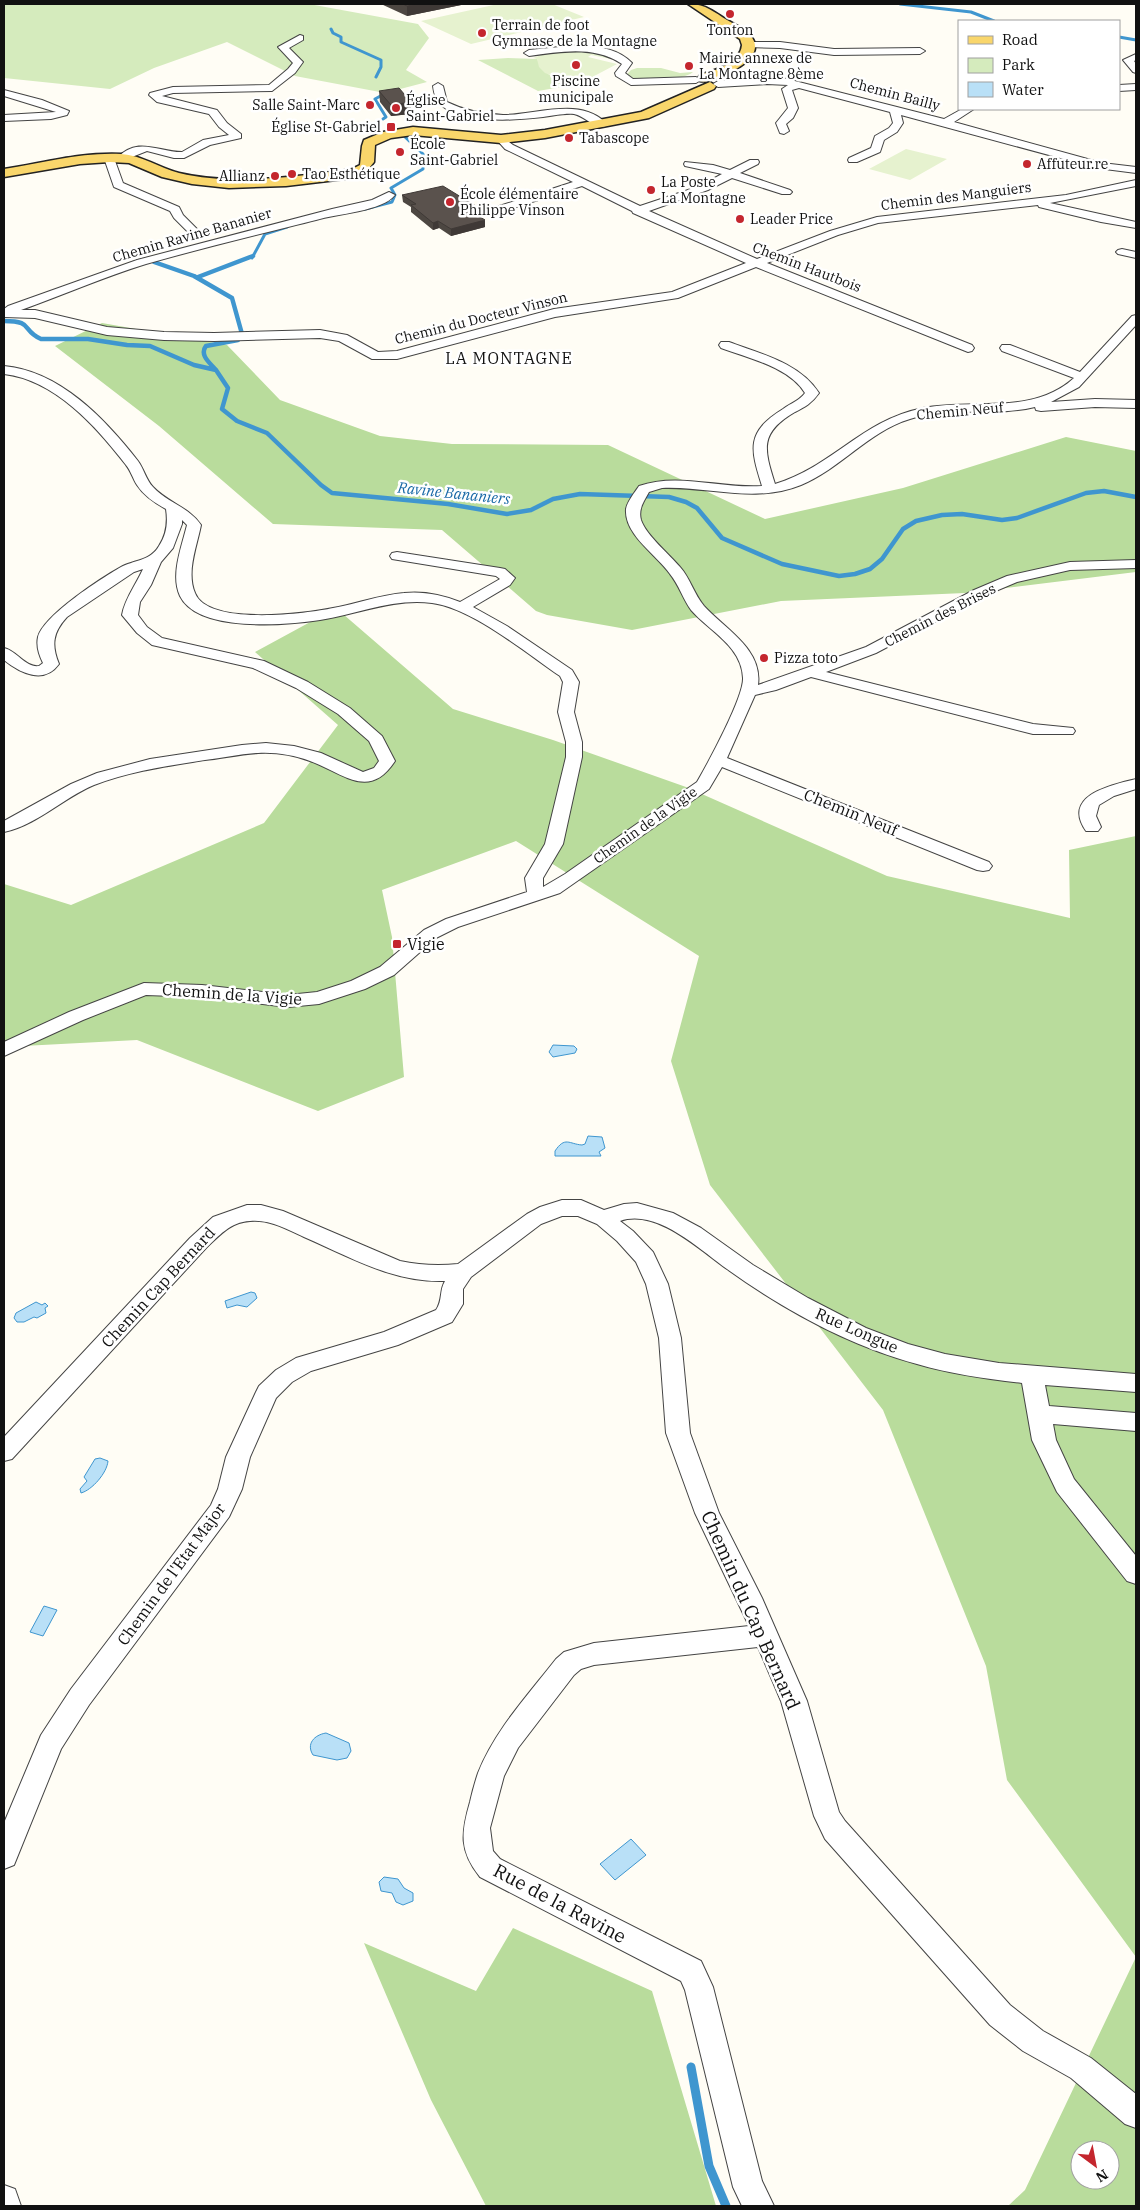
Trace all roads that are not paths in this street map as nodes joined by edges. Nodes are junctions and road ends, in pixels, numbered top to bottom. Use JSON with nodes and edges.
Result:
{"nodes":[{"id":1,"x":694,"y":4,"type":"edge"},
{"id":2,"x":300,"y":38,"type":"dead end"},
{"id":3,"x":749,"y":45,"type":"junction"},
{"id":4,"x":920,"y":50,"type":"dead end"},
{"id":5,"x":529,"y":53,"type":"dead end"},
{"id":6,"x":1136,"y":57,"type":"edge"},
{"id":7,"x":1136,"y":70,"type":"edge"},
{"id":8,"x":707,"y":82,"type":"junction"},
{"id":9,"x":798,"y":85,"type":"junction"},
{"id":10,"x":438,"y":86,"type":"dead end"},
{"id":11,"x":1136,"y":87,"type":"edge"},
{"id":12,"x":1120,"y":88,"type":"edge"},
{"id":13,"x":4,"y":93,"type":"edge"},
{"id":14,"x":895,"y":110,"type":"junction"},
{"id":15,"x":967,"y":110,"type":"edge"},
{"id":16,"x":4,"y":118,"type":"edge"},
{"id":17,"x":945,"y":123,"type":"junction"},
{"id":18,"x":602,"y":124,"type":"junction"},
{"id":19,"x":784,"y":131,"type":"dead end"},
{"id":20,"x":501,"y":139,"type":"junction"},
{"id":21,"x":115,"y":158,"type":"junction"},
{"id":22,"x":853,"y":160,"type":"dead end"},
{"id":23,"x":754,"y":162,"type":"dead end"},
{"id":24,"x":689,"y":164,"type":"dead end"},
{"id":25,"x":1136,"y":169,"type":"edge"},
{"id":26,"x":4,"y":173,"type":"edge"},
{"id":27,"x":732,"y":174,"type":"junction"},
{"id":28,"x":581,"y":183,"type":"junction"},
{"id":29,"x":1136,"y":183,"type":"edge"},
{"id":30,"x":786,"y":192,"type":"dead end"},
{"id":31,"x":389,"y":195,"type":"dead end"},
{"id":32,"x":1033,"y":202,"type":"junction"},
{"id":33,"x":494,"y":211,"type":"dead end"},
{"id":34,"x":637,"y":211,"type":"junction"},
{"id":35,"x":1136,"y":225,"type":"edge"},
{"id":36,"x":193,"y":231,"type":"dead end"},
{"id":37,"x":1122,"y":252,"type":"dead end"},
{"id":38,"x":1136,"y":255,"type":"edge"},
{"id":39,"x":756,"y":263,"type":"junction"},
{"id":40,"x":4,"y":313,"type":"edge"},
{"id":41,"x":1136,"y":319,"type":"edge"},
{"id":42,"x":725,"y":345,"type":"dead end"},
{"id":43,"x":968,"y":348,"type":"dead end"},
{"id":44,"x":1006,"y":348,"type":"dead end"},
{"id":45,"x":4,"y":370,"type":"edge"},
{"id":46,"x":1082,"y":377,"type":"junction"},
{"id":47,"x":1136,"y":404,"type":"edge"},
{"id":48,"x":1018,"y":406,"type":"junction"},
{"id":49,"x":770,"y":489,"type":"junction"},
{"id":50,"x":173,"y":507,"type":"junction"},
{"id":51,"x":398,"y":556,"type":"dead end"},
{"id":52,"x":154,"y":560,"type":"junction"},
{"id":53,"x":1136,"y":564,"type":"edge"},
{"id":54,"x":462,"y":607,"type":"junction"},
{"id":55,"x":4,"y":653,"type":"edge"},
{"id":56,"x":808,"y":672,"type":"junction"},
{"id":57,"x":748,"y":691,"type":"junction"},
{"id":58,"x":1067,"y":731,"type":"dead end"},
{"id":59,"x":718,"y":760,"type":"junction"},
{"id":60,"x":1136,"y":784,"type":"edge"},
{"id":61,"x":4,"y":827,"type":"edge"},
{"id":62,"x":1092,"y":827,"type":"dead end"},
{"id":63,"x":983,"y":866,"type":"dead end"},
{"id":64,"x":537,"y":895,"type":"junction"},
{"id":65,"x":4,"y":1050,"type":"edge"},
{"id":66,"x":534,"y":1219,"type":"joint"},
{"id":67,"x":604,"y":1219,"type":"junction"},
{"id":68,"x":462,"y":1271,"type":"junction"},
{"id":69,"x":1032,"y":1375,"type":"junction"},
{"id":70,"x":1136,"y":1383,"type":"edge"},
{"id":71,"x":1040,"y":1414,"type":"junction"},
{"id":72,"x":1136,"y":1422,"type":"edge"},
{"id":73,"x":4,"y":1452,"type":"edge"},
{"id":74,"x":1136,"y":1574,"type":"edge"},
{"id":75,"x":766,"y":1635,"type":"junction"},
{"id":76,"x":4,"y":1856,"type":"edge"},
{"id":77,"x":1136,"y":2113,"type":"edge"},
{"id":78,"x":4,"y":2200,"type":"edge"},
{"id":79,"x":6,"y":2206,"type":"edge"},
{"id":80,"x":759,"y":2206,"type":"edge"}],
"edges":[{"from":1,"to":3,"type":"main road"},
{"from":2,"to":21,"type":"street"},
{"from":3,"to":4,"type":"street"},
{"from":3,"to":8,"type":"main road"},
{"from":5,"to":8,"type":"street","name":"Chemin Bailly"},
{"from":6,"to":7,"type":"street"},
{"from":8,"to":9,"type":"street","name":"Chemin Bailly"},
{"from":8,"to":18,"type":"main road"},
{"from":9,"to":14,"type":"street","name":"Chemin Bailly"},
{"from":9,"to":19,"type":"street"},
{"from":10,"to":18,"type":"street"},
{"from":11,"to":12,"type":"street"},
{"from":13,"to":16,"type":"street"},
{"from":14,"to":17,"type":"street","name":"Chemin Bailly"},
{"from":14,"to":22,"type":"street"},
{"from":15,"to":17,"type":"street"},
{"from":17,"to":25,"type":"street","name":"Chemin Bailly"},
{"from":18,"to":20,"type":"main road"},
{"from":20,"to":21,"type":"main road"},
{"from":20,"to":28,"type":"street","name":"Chemin Hautbois"},
{"from":21,"to":26,"type":"main road"},
{"from":21,"to":36,"type":"street"},
{"from":23,"to":27,"type":"street"},
{"from":24,"to":27,"type":"street"},
{"from":27,"to":30,"type":"street"},
{"from":27,"to":34,"type":"street"},
{"from":28,"to":33,"type":"street"},
{"from":28,"to":34,"type":"street","name":"Chemin Hautbois"},
{"from":29,"to":32,"type":"street","name":"Chemin des Manguiers"},
{"from":31,"to":40,"type":"street","name":"Chemin Ravine Bananier"},
{"from":32,"to":35,"type":"street"},
{"from":32,"to":39,"type":"street","name":"Chemin des Manguiers"},
{"from":34,"to":39,"type":"street","name":"Chemin Hautbois"},
{"from":37,"to":38,"type":"street"},
{"from":39,"to":40,"type":"street","name":"Chemin du Docteur Vinson"},
{"from":39,"to":43,"type":"street","name":"Chemin Hautbois"},
{"from":41,"to":46,"type":"street","name":"Chemin Neuf"},
{"from":42,"to":49,"type":"street"},
{"from":44,"to":46,"type":"street"},
{"from":45,"to":50,"type":"street"},
{"from":46,"to":48,"type":"street","name":"Chemin Neuf"},
{"from":47,"to":48,"type":"street"},
{"from":48,"to":49,"type":"street","name":"Chemin Neuf"},
{"from":49,"to":57,"type":"street","name":"Chemin de la Vigie"},
{"from":50,"to":52,"type":"street"},
{"from":50,"to":54,"type":"street"},
{"from":51,"to":54,"type":"street"},
{"from":52,"to":55,"type":"street"},
{"from":52,"to":61,"type":"street"},
{"from":53,"to":56,"type":"street","name":"Chemin des Brises"},
{"from":54,"to":64,"type":"street"},
{"from":56,"to":57,"type":"street","name":"Chemin des Brises"},
{"from":56,"to":58,"type":"street"},
{"from":57,"to":59,"type":"street","name":"Chemin de la Vigie"},
{"from":59,"to":63,"type":"street","name":"Chemin Neuf"},
{"from":59,"to":64,"type":"street","name":"Chemin de la Vigie"},
{"from":60,"to":62,"type":"street"},
{"from":64,"to":65,"type":"street","name":"Chemin de la Vigie"},
{"from":66,"to":67,"type":"street","name":"Chemin du Cap Bernard"},
{"from":66,"to":68,"type":"street","name":"Chemin de l'Etat Major"},
{"from":67,"to":69,"type":"street","name":"Rue Longue"},
{"from":67,"to":75,"type":"street","name":"Chemin du Cap Bernard"},
{"from":68,"to":73,"type":"street","name":"Chemin Cap Bernard"},
{"from":68,"to":76,"type":"street","name":"Chemin de l'Etat Major"},
{"from":69,"to":70,"type":"street","name":"Rue Longue"},
{"from":69,"to":71,"type":"street"},
{"from":71,"to":72,"type":"street"},
{"from":71,"to":74,"type":"street"},
{"from":75,"to":77,"type":"street","name":"Chemin du Cap Bernard"},
{"from":75,"to":80,"type":"street","name":"Rue de la Ravine"},
{"from":78,"to":79,"type":"street"}]}
